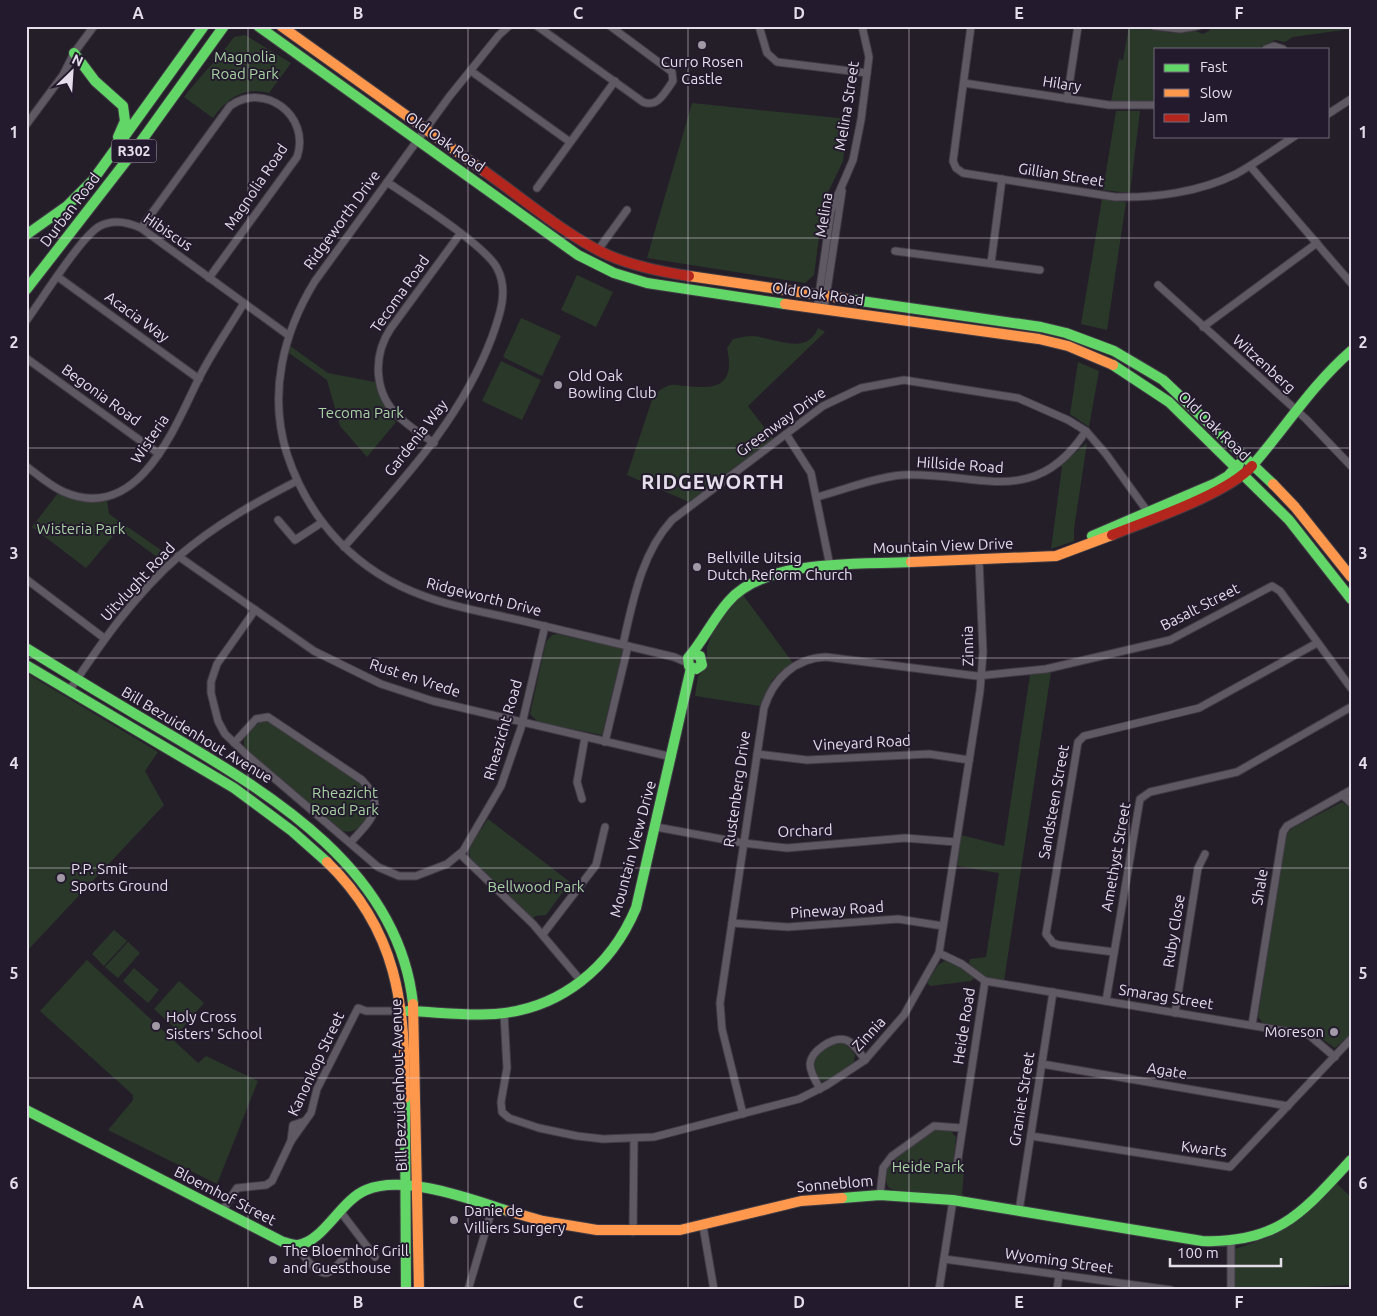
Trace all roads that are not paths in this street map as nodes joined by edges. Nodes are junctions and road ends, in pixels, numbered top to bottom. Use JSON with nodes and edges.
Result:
{"nodes":[{"id":1,"x":94,"y":26,"type":"edge"},
{"id":2,"x":204,"y":26,"type":"edge"},
{"id":3,"x":224,"y":26,"type":"edge"},
{"id":4,"x":258,"y":26,"type":"edge"},
{"id":5,"x":281,"y":26,"type":"edge"},
{"id":6,"x":503,"y":26,"type":"edge"},
{"id":7,"x":509,"y":26,"type":"edge"},
{"id":8,"x":610,"y":26,"type":"edge"},
{"id":9,"x":759,"y":26,"type":"edge"},
{"id":10,"x":862,"y":26,"type":"edge"},
{"id":11,"x":971,"y":26,"type":"edge"},
{"id":12,"x":1078,"y":26,"type":"edge"},
{"id":13,"x":1154,"y":26,"type":"edge"},
{"id":14,"x":1198,"y":26,"type":"edge"},
{"id":15,"x":539,"y":27,"type":"edge"},
{"id":16,"x":499,"y":35,"type":"junction"},
{"id":17,"x":74,"y":53,"type":"junction"},
{"id":18,"x":471,"y":72,"type":"junction"},
{"id":19,"x":867,"y":73,"type":"junction"},
{"id":20,"x":615,"y":81,"type":"junction"},
{"id":21,"x":964,"y":83,"type":"junction"},
{"id":22,"x":1067,"y":99,"type":"junction"},
{"id":23,"x":1351,"y":99,"type":"edge"},
{"id":24,"x":1154,"y":105,"type":"edge"},
{"id":25,"x":1330,"y":113,"type":"edge"},
{"id":26,"x":26,"y":125,"type":"edge"},
{"id":27,"x":426,"y":129,"type":"junction"},
{"id":28,"x":1291,"y":138,"type":"edge"},
{"id":29,"x":417,"y":140,"type":"junction"},
{"id":30,"x":570,"y":142,"type":"junction"},
{"id":31,"x":105,"y":164,"type":"junction"},
{"id":32,"x":1250,"y":166,"type":"junction"},
{"id":33,"x":1002,"y":179,"type":"junction"},
{"id":34,"x":387,"y":182,"type":"junction"},
{"id":35,"x":537,"y":188,"type":"dead end"},
{"id":36,"x":842,"y":188,"type":"joint"},
{"id":37,"x":627,"y":210,"type":"dead end"},
{"id":38,"x":141,"y":228,"type":"junction"},
{"id":39,"x":28,"y":233,"type":"edge"},
{"id":40,"x":460,"y":234,"type":"junction"},
{"id":41,"x":1317,"y":244,"type":"junction"},
{"id":42,"x":598,"y":250,"type":"junction"},
{"id":43,"x":895,"y":251,"type":"dead end"},
{"id":44,"x":991,"y":264,"type":"junction"},
{"id":45,"x":1040,"y":270,"type":"dead end"},
{"id":46,"x":58,"y":277,"type":"junction"},
{"id":47,"x":209,"y":278,"type":"junction"},
{"id":48,"x":1351,"y":283,"type":"edge"},
{"id":49,"x":1158,"y":285,"type":"dead end"},
{"id":50,"x":26,"y":290,"type":"edge"},
{"id":51,"x":823,"y":296,"type":"junction"},
{"id":52,"x":244,"y":303,"type":"junction"},
{"id":53,"x":821,"y":310,"type":"junction"},
{"id":54,"x":26,"y":321,"type":"edge"},
{"id":55,"x":1203,"y":327,"type":"junction"},
{"id":56,"x":288,"y":335,"type":"junction"},
{"id":57,"x":1351,"y":351,"type":"edge"},
{"id":58,"x":26,"y":358,"type":"edge"},
{"id":59,"x":199,"y":379,"type":"junction"},
{"id":60,"x":1295,"y":410,"type":"junction"},
{"id":61,"x":1086,"y":431,"type":"junction"},
{"id":62,"x":786,"y":434,"type":"junction"},
{"id":63,"x":434,"y":443,"type":"junction"},
{"id":64,"x":159,"y":454,"type":"junction"},
{"id":65,"x":1246,"y":457,"type":"junction"},
{"id":66,"x":1256,"y":460,"type":"junction"},
{"id":67,"x":26,"y":466,"type":"edge"},
{"id":68,"x":1351,"y":466,"type":"edge"},
{"id":69,"x":1236,"y":467,"type":"junction"},
{"id":70,"x":1244,"y":475,"type":"junction"},
{"id":71,"x":297,"y":481,"type":"junction"},
{"id":72,"x":817,"y":497,"type":"junction"},
{"id":73,"x":1151,"y":516,"type":"junction"},
{"id":74,"x":278,"y":520,"type":"dead end"},
{"id":75,"x":321,"y":523,"type":"junction"},
{"id":76,"x":344,"y":547,"type":"junction"},
{"id":77,"x":178,"y":556,"type":"junction"},
{"id":78,"x":979,"y":560,"type":"junction"},
{"id":79,"x":830,"y":566,"type":"junction"},
{"id":80,"x":1351,"y":576,"type":"edge"},
{"id":81,"x":26,"y":579,"type":"edge"},
{"id":82,"x":1351,"y":599,"type":"edge"},
{"id":83,"x":254,"y":610,"type":"junction"},
{"id":84,"x":545,"y":626,"type":"junction"},
{"id":85,"x":104,"y":638,"type":"junction"},
{"id":86,"x":1317,"y":643,"type":"junction"},
{"id":87,"x":625,"y":645,"type":"junction"},
{"id":88,"x":26,"y":648,"type":"edge"},
{"id":89,"x":694,"y":661,"type":"junction"},
{"id":90,"x":26,"y":665,"type":"edge"},
{"id":91,"x":982,"y":675,"type":"junction"},
{"id":92,"x":76,"y":679,"type":"junction"},
{"id":93,"x":1351,"y":688,"type":"edge"},
{"id":94,"x":69,"y":691,"type":"junction"},
{"id":95,"x":1351,"y":707,"type":"edge"},
{"id":96,"x":522,"y":722,"type":"junction"},
{"id":97,"x":585,"y":737,"type":"junction"},
{"id":98,"x":605,"y":742,"type":"junction"},
{"id":99,"x":234,"y":743,"type":"junction"},
{"id":100,"x":757,"y":754,"type":"junction"},
{"id":101,"x":672,"y":757,"type":"junction"},
{"id":102,"x":969,"y":760,"type":"junction"},
{"id":103,"x":1351,"y":790,"type":"edge"},
{"id":104,"x":1342,"y":795,"type":"junction"},
{"id":105,"x":582,"y":799,"type":"dead end"},
{"id":106,"x":1351,"y":803,"type":"edge"},
{"id":107,"x":656,"y":827,"type":"junction"},
{"id":108,"x":605,"y":828,"type":"dead end"},
{"id":109,"x":956,"y":842,"type":"junction"},
{"id":110,"x":350,"y":843,"type":"junction"},
{"id":111,"x":743,"y":843,"type":"junction"},
{"id":112,"x":460,"y":854,"type":"junction"},
{"id":113,"x":1205,"y":854,"type":"dead end"},
{"id":114,"x":732,"y":923,"type":"junction"},
{"id":115,"x":943,"y":926,"type":"junction"},
{"id":116,"x":542,"y":934,"type":"junction"},
{"id":117,"x":1114,"y":952,"type":"junction"},
{"id":118,"x":940,"y":953,"type":"junction"},
{"id":119,"x":985,"y":981,"type":"junction"},
{"id":120,"x":582,"y":982,"type":"junction"},
{"id":121,"x":1053,"y":992,"type":"junction"},
{"id":122,"x":1106,"y":1001,"type":"junction"},
{"id":123,"x":402,"y":1011,"type":"junction"},
{"id":124,"x":414,"y":1011,"type":"junction"},
{"id":125,"x":504,"y":1013,"type":"junction"},
{"id":126,"x":1175,"y":1013,"type":"junction"},
{"id":127,"x":1252,"y":1025,"type":"junction"},
{"id":128,"x":1351,"y":1040,"type":"edge"},
{"id":129,"x":1335,"y":1056,"type":"junction"},
{"id":130,"x":865,"y":1060,"type":"junction"},
{"id":131,"x":1042,"y":1064,"type":"junction"},
{"id":132,"x":820,"y":1089,"type":"junction"},
{"id":133,"x":1288,"y":1106,"type":"junction"},
{"id":134,"x":26,"y":1110,"type":"edge"},
{"id":135,"x":743,"y":1114,"type":"junction"},
{"id":136,"x":962,"y":1128,"type":"junction"},
{"id":137,"x":1031,"y":1136,"type":"junction"},
{"id":138,"x":634,"y":1139,"type":"junction"},
{"id":139,"x":1351,"y":1160,"type":"edge"},
{"id":140,"x":957,"y":1165,"type":"dead end"},
{"id":141,"x":404,"y":1185,"type":"junction"},
{"id":142,"x":417,"y":1186,"type":"junction"},
{"id":143,"x":880,"y":1195,"type":"junction"},
{"id":144,"x":953,"y":1200,"type":"junction"},
{"id":145,"x":493,"y":1206,"type":"junction"},
{"id":146,"x":222,"y":1211,"type":"junction"},
{"id":147,"x":340,"y":1211,"type":"junction"},
{"id":148,"x":1019,"y":1211,"type":"junction"},
{"id":149,"x":703,"y":1226,"type":"junction"},
{"id":150,"x":633,"y":1232,"type":"junction"},
{"id":151,"x":1231,"y":1243,"type":"junction"},
{"id":152,"x":297,"y":1245,"type":"junction"},
{"id":153,"x":344,"y":1258,"type":"dead end"},
{"id":154,"x":375,"y":1258,"type":"dead end"},
{"id":155,"x":944,"y":1259,"type":"junction"},
{"id":156,"x":1059,"y":1275,"type":"junction"},
{"id":157,"x":406,"y":1290,"type":"edge"},
{"id":158,"x":419,"y":1290,"type":"edge"},
{"id":159,"x":468,"y":1290,"type":"edge"},
{"id":160,"x":714,"y":1290,"type":"edge"},
{"id":161,"x":939,"y":1290,"type":"edge"},
{"id":162,"x":1056,"y":1290,"type":"edge"},
{"id":163,"x":1170,"y":1290,"type":"edge"},
{"id":164,"x":1231,"y":1290,"type":"edge"}],
"edges":[{"from":1,"to":17,"type":"street"},
{"from":2,"to":31,"type":"main road","name":"Durban Road","number":"R302"},
{"from":3,"to":50,"type":"main road","name":"Durban Road","number":"R302"},
{"from":4,"to":29,"type":"main road","name":"Old Oak Road"},
{"from":5,"to":27,"type":"main road","name":"Old Oak Road"},
{"from":6,"to":16,"type":"street"},
{"from":7,"to":16,"type":"street"},
{"from":8,"to":20,"type":"street"},
{"from":9,"to":19,"type":"street"},
{"from":10,"to":19,"type":"street","name":"Melina Street"},
{"from":11,"to":21,"type":"street","name":"Gillian Street"},
{"from":12,"to":22,"type":"street"},
{"from":13,"to":14,"type":"street"},
{"from":15,"to":20,"type":"street"},
{"from":16,"to":18,"type":"street","name":"Ridgeworth Drive"},
{"from":17,"to":26,"type":"street"},
{"from":17,"to":31,"type":"main road"},
{"from":18,"to":27,"type":"street","name":"Ridgeworth Drive"},
{"from":18,"to":30,"type":"street"},
{"from":19,"to":36,"type":"street","name":"Melina Street"},
{"from":20,"to":30,"type":"street"},
{"from":21,"to":22,"type":"street","name":"Hilary"},
{"from":21,"to":33,"type":"street","name":"Gillian Street"},
{"from":22,"to":24,"type":"street","name":"Hilary"},
{"from":23,"to":25,"type":"street"},
{"from":27,"to":29,"type":"street","name":"Ridgeworth Drive"},
{"from":27,"to":42,"type":"main road","name":"Old Oak Road"},
{"from":28,"to":32,"type":"street","name":"Gillian Street"},
{"from":29,"to":34,"type":"street","name":"Ridgeworth Drive"},
{"from":29,"to":53,"type":"main road","name":"Old Oak Road"},
{"from":30,"to":35,"type":"street"},
{"from":31,"to":39,"type":"main road","number":"R302"},
{"from":32,"to":33,"type":"street","name":"Gillian Street"},
{"from":32,"to":41,"type":"street"},
{"from":33,"to":44,"type":"street"},
{"from":34,"to":40,"type":"street","name":"Gardenia Way"},
{"from":34,"to":56,"type":"street","name":"Ridgeworth Drive"},
{"from":36,"to":51,"type":"street","name":"Melina"},
{"from":37,"to":42,"type":"street"},
{"from":38,"to":46,"type":"street","name":"Hibiscus"},
{"from":38,"to":47,"type":"street","name":"Hibiscus"},
{"from":38,"to":47,"type":"street","name":"Magnolia Road"},
{"from":40,"to":63,"type":"street","name":"Gardenia Way"},
{"from":40,"to":63,"type":"street","name":"Tecoma Road"},
{"from":41,"to":48,"type":"street"},
{"from":41,"to":55,"type":"street"},
{"from":42,"to":51,"type":"main road","name":"Old Oak Road"},
{"from":43,"to":44,"type":"street"},
{"from":44,"to":45,"type":"street"},
{"from":46,"to":54,"type":"street","name":"Hibiscus"},
{"from":46,"to":59,"type":"street","name":"Acacia Way"},
{"from":47,"to":52,"type":"street","name":"Hibiscus"},
{"from":49,"to":55,"type":"street","name":"Witzenberg"},
{"from":51,"to":53,"type":"street","name":"Melina"},
{"from":51,"to":65,"type":"main road","name":"Old Oak Road"},
{"from":52,"to":56,"type":"street","name":"Hibiscus"},
{"from":52,"to":59,"type":"street","name":"Wisteria"},
{"from":53,"to":69,"type":"main road","name":"Old Oak Road"},
{"from":55,"to":60,"type":"street","name":"Witzenberg"},
{"from":56,"to":71,"type":"street","name":"Ridgeworth Drive"},
{"from":57,"to":60,"type":"main road","name":"Mountain View Drive"},
{"from":58,"to":64,"type":"street","name":"Begonia Road"},
{"from":59,"to":64,"type":"street","name":"Wisteria"},
{"from":60,"to":66,"type":"main road","name":"Mountain View Drive"},
{"from":60,"to":68,"type":"street","name":"Witzenberg"},
{"from":61,"to":62,"type":"street","name":"Greenway Drive"},
{"from":61,"to":72,"type":"street","name":"Hillside Road"},
{"from":61,"to":73,"type":"street","name":"Greenway Drive"},
{"from":62,"to":72,"type":"street"},
{"from":62,"to":87,"type":"street","name":"Greenway Drive"},
{"from":63,"to":76,"type":"street","name":"Gardenia Way"},
{"from":64,"to":67,"type":"street","name":"Wisteria"},
{"from":65,"to":66,"type":"main road"},
{"from":65,"to":69,"type":"main road","name":"Mountain View Drive"},
{"from":66,"to":70,"type":"main road","name":"Mountain View Drive"},
{"from":66,"to":80,"type":"main road","name":"Old Oak Road"},
{"from":69,"to":70,"type":"main road","name":"Old Oak Road"},
{"from":69,"to":73,"type":"main road","name":"Mountain View Drive"},
{"from":70,"to":73,"type":"main road","name":"Mountain View Drive"},
{"from":70,"to":82,"type":"main road","name":"Old Oak Road"},
{"from":71,"to":75,"type":"street","name":"Ridgeworth Drive"},
{"from":71,"to":77,"type":"street","name":"Uitvlught Road"},
{"from":72,"to":79,"type":"street"},
{"from":73,"to":78,"type":"main road","name":"Mountain View Drive"},
{"from":74,"to":75,"type":"street"},
{"from":75,"to":76,"type":"street","name":"Ridgeworth Drive"},
{"from":76,"to":84,"type":"street","name":"Ridgeworth Drive"},
{"from":77,"to":83,"type":"street","name":"Rust en Vrede"},
{"from":77,"to":85,"type":"street","name":"Uitvlught Road"},
{"from":78,"to":79,"type":"main road","name":"Mountain View Drive"},
{"from":78,"to":91,"type":"street","name":"Zinnia"},
{"from":79,"to":89,"type":"main road","name":"Mountain View Drive"},
{"from":81,"to":85,"type":"street"},
{"from":83,"to":96,"type":"street","name":"Rust en Vrede"},
{"from":83,"to":99,"type":"street","name":"Rheazicht Road"},
{"from":84,"to":87,"type":"street","name":"Ridgeworth Drive"},
{"from":84,"to":96,"type":"street","name":"Rheazicht Road"},
{"from":85,"to":92,"type":"street","name":"Uitvlught Road"},
{"from":86,"to":91,"type":"street","name":"Basalt Street"},
{"from":86,"to":93,"type":"street","name":"Basalt Street"},
{"from":86,"to":117,"type":"street","name":"Sandsteen Street"},
{"from":87,"to":89,"type":"street","name":"Ridgeworth Drive"},
{"from":87,"to":98,"type":"street","name":"Greenway Drive"},
{"from":88,"to":92,"type":"main road","name":"Bill Bezuidenhout Avenue"},
{"from":89,"to":101,"type":"main road","name":"Mountain View Drive"},
{"from":90,"to":94,"type":"main road","name":"Bill Bezuidenhout Avenue"},
{"from":91,"to":100,"type":"street","name":"Rustenberg Drive"},
{"from":91,"to":102,"type":"street","name":"Zinnia"},
{"from":92,"to":94,"type":"street","name":"Uitvlught Road"},
{"from":92,"to":124,"type":"main road","name":"Bill Bezuidenhout Avenue"},
{"from":94,"to":123,"type":"main road","name":"Bill Bezuidenhout Avenue"},
{"from":95,"to":117,"type":"street","name":"Amethyst Street"},
{"from":96,"to":97,"type":"street","name":"Rust en Vrede"},
{"from":96,"to":112,"type":"street","name":"Rheazicht Road"},
{"from":97,"to":98,"type":"street","name":"Rust en Vrede"},
{"from":97,"to":105,"type":"street"},
{"from":98,"to":101,"type":"street","name":"Rust en Vrede"},
{"from":99,"to":110,"type":"street","name":"Rheazicht Road"},
{"from":99,"to":110,"type":"street"},
{"from":100,"to":102,"type":"street","name":"Vineyard Road"},
{"from":100,"to":111,"type":"street","name":"Rustenberg Drive"},
{"from":101,"to":107,"type":"main road","name":"Mountain View Drive"},
{"from":102,"to":109,"type":"street","name":"Zinnia"},
{"from":103,"to":104,"type":"street","name":"Shale"},
{"from":104,"to":106,"type":"street"},
{"from":104,"to":127,"type":"street","name":"Shale"},
{"from":107,"to":111,"type":"street","name":"Orchard"},
{"from":107,"to":120,"type":"main road","name":"Mountain View Drive"},
{"from":108,"to":116,"type":"street"},
{"from":109,"to":111,"type":"street","name":"Orchard"},
{"from":109,"to":115,"type":"street","name":"Zinnia"},
{"from":110,"to":112,"type":"street","name":"Rheazicht Road"},
{"from":111,"to":114,"type":"street","name":"Rustenberg Drive"},
{"from":112,"to":116,"type":"street"},
{"from":113,"to":126,"type":"street","name":"Ruby Close"},
{"from":114,"to":115,"type":"street","name":"Pineway Road"},
{"from":114,"to":135,"type":"street","name":"Rustenberg Drive"},
{"from":115,"to":118,"type":"street","name":"Zinnia"},
{"from":116,"to":120,"type":"street"},
{"from":117,"to":122,"type":"street","name":"Amethyst Street"},
{"from":118,"to":119,"type":"street","name":"Heide Road"},
{"from":118,"to":130,"type":"street","name":"Zinnia"},
{"from":119,"to":121,"type":"street","name":"Smarag Street"},
{"from":119,"to":136,"type":"street","name":"Heide Road"},
{"from":120,"to":125,"type":"main road","name":"Mountain View Drive"},
{"from":121,"to":122,"type":"street","name":"Smarag Street"},
{"from":121,"to":131,"type":"street","name":"Graniet Street"},
{"from":122,"to":126,"type":"street","name":"Smarag Street"},
{"from":123,"to":124,"type":"main road","name":"Mountain View Drive"},
{"from":123,"to":141,"type":"main road","name":"Bill Bezuidenhout Avenue"},
{"from":123,"to":146,"type":"street","name":"Kanonkop Street"},
{"from":124,"to":125,"type":"main road","name":"Mountain View Drive"},
{"from":124,"to":142,"type":"main road","name":"Bill Bezuidenhout Avenue"},
{"from":125,"to":138,"type":"street","name":"Zinnia"},
{"from":126,"to":127,"type":"street","name":"Smarag Street"},
{"from":127,"to":129,"type":"street","name":"Smarag Street"},
{"from":128,"to":129,"type":"street","name":"Kwarts"},
{"from":129,"to":133,"type":"street","name":"Kwarts"},
{"from":130,"to":132,"type":"street","name":"Zinnia"},
{"from":130,"to":132,"type":"street"},
{"from":131,"to":133,"type":"street","name":"Agate"},
{"from":131,"to":137,"type":"street","name":"Graniet Street"},
{"from":132,"to":135,"type":"street","name":"Zinnia"},
{"from":133,"to":137,"type":"street","name":"Kwarts"},
{"from":134,"to":146,"type":"main road","name":"Bloemhof Street"},
{"from":135,"to":138,"type":"street","name":"Zinnia"},
{"from":136,"to":140,"type":"street","name":"Heide Road"},
{"from":136,"to":143,"type":"street"},
{"from":137,"to":148,"type":"street","name":"Graniet Street"},
{"from":138,"to":150,"type":"street"},
{"from":139,"to":151,"type":"main road","name":"Sonneblom"},
{"from":141,"to":142,"type":"main road","name":"Sonneblom"},
{"from":141,"to":147,"type":"main road"},
{"from":141,"to":157,"type":"main road","name":"Bill Bezuidenhout Avenue"},
{"from":142,"to":145,"type":"main road","name":"Sonneblom"},
{"from":142,"to":158,"type":"main road","name":"Bill Bezuidenhout Avenue"},
{"from":143,"to":144,"type":"main road","name":"Sonneblom"},
{"from":143,"to":149,"type":"main road","name":"Sonneblom"},
{"from":144,"to":148,"type":"main road","name":"Sonneblom"},
{"from":144,"to":155,"type":"street"},
{"from":145,"to":150,"type":"main road","name":"Sonneblom"},
{"from":145,"to":159,"type":"street"},
{"from":146,"to":152,"type":"main road","name":"Bloemhof Street"},
{"from":147,"to":152,"type":"main road"},
{"from":147,"to":154,"type":"street"},
{"from":148,"to":151,"type":"main road","name":"Sonneblom"},
{"from":149,"to":150,"type":"main road","name":"Sonneblom"},
{"from":149,"to":160,"type":"street"},
{"from":151,"to":164,"type":"street"},
{"from":152,"to":153,"type":"street"},
{"from":155,"to":156,"type":"street","name":"Wyoming Street"},
{"from":155,"to":161,"type":"street"},
{"from":156,"to":162,"type":"street"},
{"from":156,"to":163,"type":"street","name":"Wyoming Street"}]}
